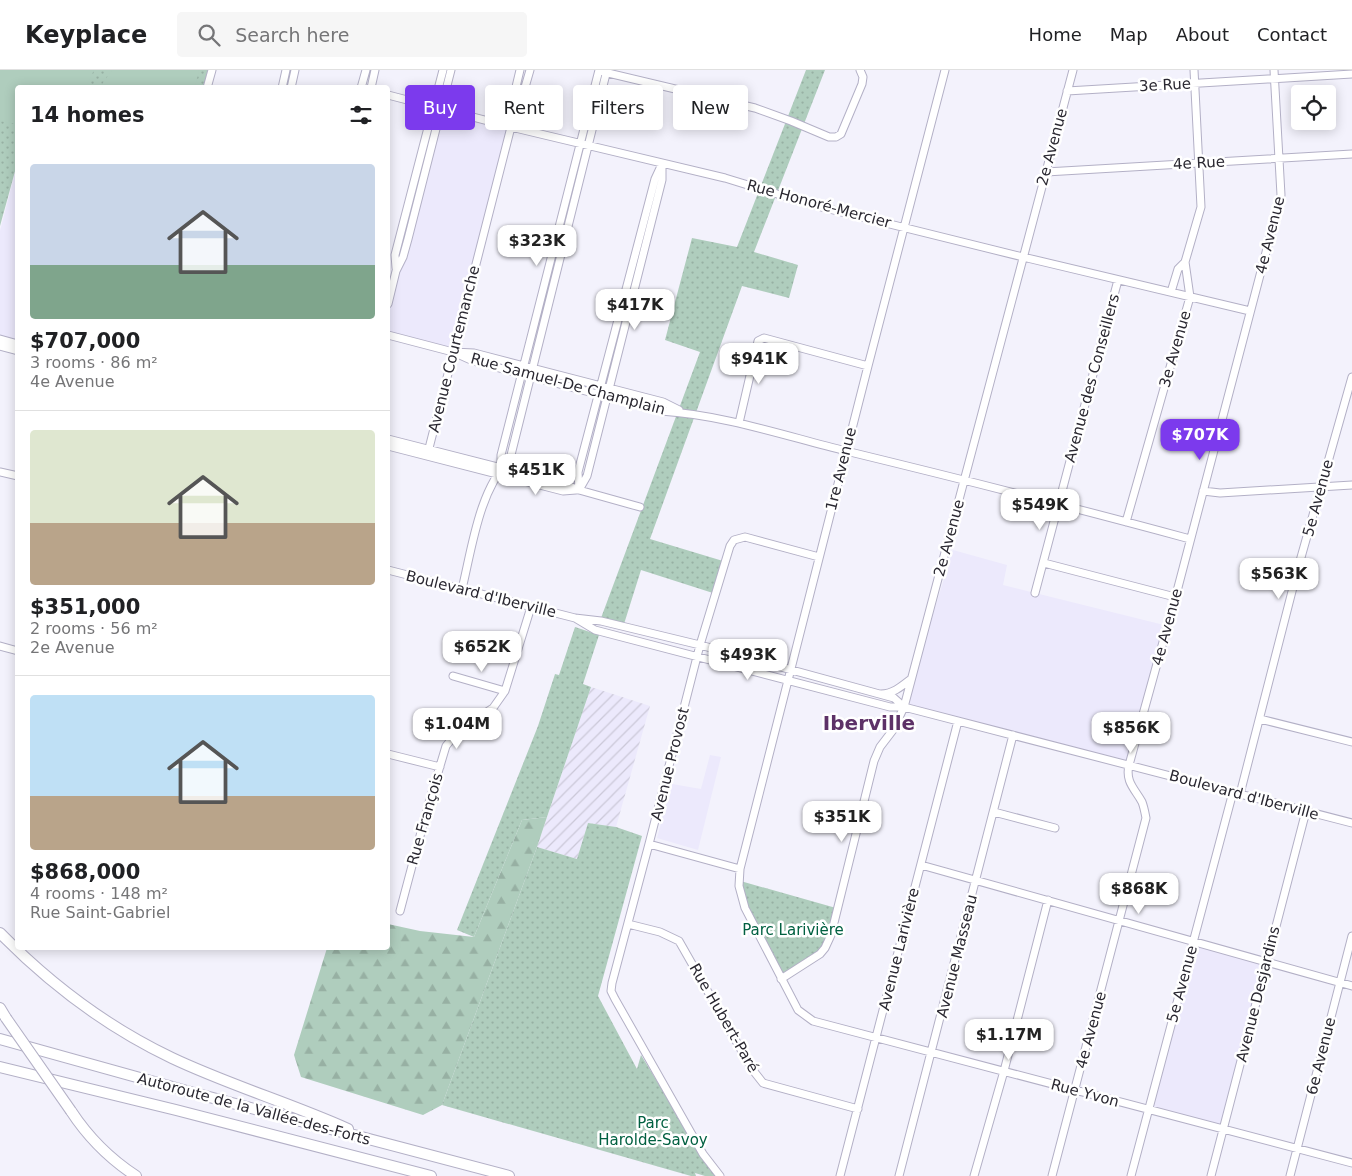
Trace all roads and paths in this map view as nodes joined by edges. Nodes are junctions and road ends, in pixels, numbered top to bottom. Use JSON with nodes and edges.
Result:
{"nodes":[{"id":1,"x":212,"y":70,"type":"edge"},
{"id":2,"x":286,"y":70,"type":"edge"},
{"id":3,"x":295,"y":70,"type":"edge"},
{"id":4,"x":366,"y":70,"type":"edge"},
{"id":5,"x":375,"y":70,"type":"edge"},
{"id":6,"x":443,"y":70,"type":"edge"},
{"id":7,"x":451,"y":70,"type":"edge"},
{"id":8,"x":520,"y":70,"type":"edge"},
{"id":9,"x":530,"y":70,"type":"edge"},
{"id":10,"x":599,"y":70,"type":"edge"},
{"id":11,"x":860,"y":70,"type":"edge"},
{"id":12,"x":945,"y":70,"type":"edge"},
{"id":13,"x":1073,"y":70,"type":"edge"},
{"id":14,"x":1194,"y":70,"type":"edge"},
{"id":15,"x":1274,"y":70,"type":"edge"},
{"id":16,"x":607,"y":71,"type":"edge"},
{"id":17,"x":1352,"y":74,"type":"edge"},
{"id":18,"x":1274,"y":80,"type":"junction"},
{"id":19,"x":1196,"y":83,"type":"junction"},
{"id":20,"x":209,"y":85,"type":"edge"},
{"id":21,"x":283,"y":85,"type":"edge"},
{"id":22,"x":292,"y":85,"type":"edge"},
{"id":23,"x":362,"y":85,"type":"edge"},
{"id":24,"x":372,"y":85,"type":"edge"},
{"id":25,"x":439,"y":85,"type":"edge"},
{"id":26,"x":448,"y":85,"type":"edge"},
{"id":27,"x":516,"y":85,"type":"edge"},
{"id":28,"x":526,"y":85,"type":"edge"},
{"id":29,"x":1067,"y":91,"type":"junction"},
{"id":30,"x":390,"y":96,"type":"edge"},
{"id":31,"x":405,"y":99,"type":"edge"},
{"id":32,"x":428,"y":130,"type":"edge"},
{"id":33,"x":437,"y":130,"type":"edge"},
{"id":34,"x":510,"y":130,"type":"edge"},
{"id":35,"x":523,"y":130,"type":"edge"},
{"id":36,"x":580,"y":144,"type":"junction"},
{"id":37,"x":588,"y":146,"type":"junction"},
{"id":38,"x":1352,"y":154,"type":"edge"},
{"id":39,"x":1280,"y":158,"type":"junction"},
{"id":40,"x":1198,"y":163,"type":"junction"},
{"id":41,"x":662,"y":164,"type":"junction"},
{"id":42,"x":1046,"y":172,"type":"junction"},
{"id":43,"x":649,"y":216,"type":"junction"},
{"id":44,"x":904,"y":228,"type":"junction"},
{"id":45,"x":1023,"y":257,"type":"junction"},
{"id":46,"x":550,"y":259,"type":"junction"},
{"id":47,"x":560,"y":261,"type":"junction"},
{"id":48,"x":1185,"y":262,"type":"junction"},
{"id":49,"x":390,"y":267,"type":"edge"},
{"id":50,"x":390,"y":271,"type":"edge"},
{"id":51,"x":396,"y":271,"type":"junction"},
{"id":52,"x":1118,"y":280,"type":"junction"},
{"id":53,"x":1171,"y":292,"type":"junction"},
{"id":54,"x":390,"y":296,"type":"edge"},
{"id":55,"x":1190,"y":297,"type":"junction"},
{"id":56,"x":1250,"y":311,"type":"junction"},
{"id":57,"x":615,"y":330,"type":"junction"},
{"id":58,"x":624,"y":332,"type":"junction"},
{"id":59,"x":390,"y":336,"type":"edge"},
{"id":60,"x":0,"y":340,"type":"edge"},
{"id":61,"x":15,"y":343,"type":"edge"},
{"id":62,"x":0,"y":346,"type":"edge"},
{"id":63,"x":15,"y":349,"type":"edge"},
{"id":64,"x":453,"y":352,"type":"junction"},
{"id":65,"x":868,"y":366,"type":"junction"},
{"id":66,"x":524,"y":367,"type":"junction"},
{"id":67,"x":533,"y":368,"type":"junction"},
{"id":68,"x":522,"y":375,"type":"junction"},
{"id":69,"x":531,"y":376,"type":"junction"},
{"id":70,"x":1352,"y":377,"type":"edge"},
{"id":71,"x":600,"y":386,"type":"junction"},
{"id":72,"x":609,"y":389,"type":"junction"},
{"id":73,"x":599,"y":394,"type":"junction"},
{"id":74,"x":607,"y":397,"type":"junction"},
{"id":75,"x":684,"y":412,"type":"junction"},
{"id":76,"x":739,"y":424,"type":"junction"},
{"id":77,"x":390,"y":440,"type":"edge"},
{"id":78,"x":390,"y":446,"type":"edge"},
{"id":79,"x":846,"y":451,"type":"junction"},
{"id":80,"x":428,"y":452,"type":"junction"},
{"id":81,"x":499,"y":471,"type":"junction"},
{"id":82,"x":0,"y":472,"type":"edge"},
{"id":83,"x":15,"y":475,"type":"edge"},
{"id":84,"x":964,"y":479,"type":"junction"},
{"id":85,"x":1352,"y":485,"type":"edge"},
{"id":86,"x":1320,"y":486,"type":"junction"},
{"id":87,"x":579,"y":490,"type":"junction"},
{"id":88,"x":1203,"y":492,"type":"junction"},
{"id":89,"x":1058,"y":504,"type":"junction"},
{"id":90,"x":640,"y":507,"type":"dead end"},
{"id":91,"x":1126,"y":522,"type":"junction"},
{"id":92,"x":1190,"y":540,"type":"junction"},
{"id":93,"x":819,"y":557,"type":"junction"},
{"id":94,"x":1044,"y":563,"type":"junction"},
{"id":95,"x":390,"y":571,"type":"edge"},
{"id":96,"x":462,"y":589,"type":"junction"},
{"id":97,"x":1035,"y":593,"type":"dead end"},
{"id":98,"x":1176,"y":597,"type":"junction"},
{"id":99,"x":531,"y":607,"type":"junction"},
{"id":100,"x":575,"y":618,"type":"junction"},
{"id":101,"x":700,"y":645,"type":"junction"},
{"id":102,"x":0,"y":648,"type":"edge"},
{"id":103,"x":15,"y":650,"type":"edge"},
{"id":104,"x":697,"y":656,"type":"junction"},
{"id":105,"x":790,"y":670,"type":"junction"},
{"id":106,"x":453,"y":676,"type":"dead end"},
{"id":107,"x":912,"y":679,"type":"junction"},
{"id":108,"x":788,"y":681,"type":"junction"},
{"id":109,"x":505,"y":691,"type":"junction"},
{"id":110,"x":876,"y":694,"type":"junction"},
{"id":111,"x":904,"y":707,"type":"junction"},
{"id":112,"x":1260,"y":718,"type":"junction"},
{"id":113,"x":958,"y":721,"type":"junction"},
{"id":114,"x":1013,"y":735,"type":"junction"},
{"id":115,"x":1352,"y":742,"type":"edge"},
{"id":116,"x":390,"y":754,"type":"edge"},
{"id":117,"x":1129,"y":765,"type":"junction"},
{"id":118,"x":440,"y":767,"type":"junction"},
{"id":119,"x":1236,"y":793,"type":"junction"},
{"id":120,"x":1306,"y":811,"type":"junction"},
{"id":121,"x":994,"y":812,"type":"junction"},
{"id":122,"x":1352,"y":823,"type":"edge"},
{"id":123,"x":1056,"y":828,"type":"dead end"},
{"id":124,"x":650,"y":844,"type":"junction"},
{"id":125,"x":921,"y":864,"type":"junction"},
{"id":126,"x":740,"y":869,"type":"junction"},
{"id":127,"x":976,"y":880,"type":"junction"},
{"id":128,"x":1048,"y":900,"type":"junction"},
{"id":129,"x":400,"y":911,"type":"dead end"},
{"id":130,"x":1120,"y":921,"type":"junction"},
{"id":131,"x":628,"y":924,"type":"junction"},
{"id":132,"x":0,"y":933,"type":"edge"},
{"id":133,"x":1352,"y":936,"type":"edge"},
{"id":134,"x":1193,"y":942,"type":"junction"},
{"id":135,"x":15,"y":947,"type":"edge"},
{"id":136,"x":18,"y":950,"type":"edge"},
{"id":137,"x":1266,"y":962,"type":"junction"},
{"id":138,"x":781,"y":979,"type":"junction"},
{"id":139,"x":1340,"y":983,"type":"junction"},
{"id":140,"x":1352,"y":986,"type":"edge"},
{"id":141,"x":0,"y":1008,"type":"edge"},
{"id":142,"x":876,"y":1037,"type":"junction"},
{"id":143,"x":0,"y":1039,"type":"edge"},
{"id":144,"x":932,"y":1052,"type":"junction"},
{"id":145,"x":0,"y":1067,"type":"edge"},
{"id":146,"x":1004,"y":1071,"type":"junction"},
{"id":147,"x":1075,"y":1090,"type":"junction"},
{"id":148,"x":858,"y":1110,"type":"junction"},
{"id":149,"x":1149,"y":1110,"type":"junction"},
{"id":150,"x":1223,"y":1130,"type":"junction"},
{"id":151,"x":374,"y":1141,"type":"junction"},
{"id":152,"x":1298,"y":1149,"type":"junction"},
{"id":153,"x":1352,"y":1163,"type":"edge"},
{"id":154,"x":136,"y":1176,"type":"edge"},
{"id":155,"x":431,"y":1176,"type":"edge"},
{"id":156,"x":509,"y":1176,"type":"edge"},
{"id":157,"x":720,"y":1176,"type":"edge"},
{"id":158,"x":840,"y":1176,"type":"edge"},
{"id":159,"x":899,"y":1176,"type":"edge"},
{"id":160,"x":974,"y":1176,"type":"edge"},
{"id":161,"x":1052,"y":1176,"type":"edge"},
{"id":162,"x":1131,"y":1176,"type":"edge"},
{"id":163,"x":1211,"y":1176,"type":"edge"},
{"id":164,"x":1290,"y":1176,"type":"edge"}],
"edges":[{"from":1,"to":20,"type":"street"},
{"from":2,"to":21,"type":"street"},
{"from":3,"to":22,"type":"street"},
{"from":4,"to":23,"type":"street"},
{"from":5,"to":24,"type":"street"},
{"from":6,"to":25,"type":"street"},
{"from":7,"to":26,"type":"street"},
{"from":8,"to":27,"type":"street","name":"Avenue Courtemanche"},
{"from":9,"to":28,"type":"street","name":"Avenue Courtemanche"},
{"from":10,"to":16,"type":"street"},
{"from":10,"to":36,"type":"street"},
{"from":11,"to":16,"type":"street"},
{"from":12,"to":44,"type":"street","name":"1re Avenue"},
{"from":13,"to":29,"type":"street","name":"2e Avenue"},
{"from":14,"to":19,"type":"street","name":"3e Avenue"},
{"from":15,"to":18,"type":"street","name":"4e Avenue"},
{"from":16,"to":37,"type":"street"},
{"from":17,"to":18,"type":"street","name":"3e Rue"},
{"from":18,"to":19,"type":"street","name":"3e Rue"},
{"from":18,"to":39,"type":"street","name":"4e Avenue"},
{"from":19,"to":29,"type":"street","name":"3e Rue"},
{"from":19,"to":40,"type":"street","name":"3e Avenue"},
{"from":29,"to":42,"type":"street","name":"2e Avenue"},
{"from":30,"to":31,"type":"street","name":"Rue Honoré-Mercier"},
{"from":32,"to":51,"type":"street"},
{"from":33,"to":51,"type":"street"},
{"from":34,"to":64,"type":"street","name":"Avenue Courtemanche"},
{"from":35,"to":36,"type":"street","name":"Rue Honoré-Mercier"},
{"from":36,"to":37,"type":"street","name":"Rue Honoré-Mercier"},
{"from":36,"to":46,"type":"street"},
{"from":37,"to":41,"type":"street","name":"Rue Honoré-Mercier"},
{"from":37,"to":47,"type":"street"},
{"from":38,"to":39,"type":"street","name":"4e Rue"},
{"from":39,"to":40,"type":"street","name":"4e Rue"},
{"from":39,"to":56,"type":"street","name":"4e Avenue"},
{"from":40,"to":42,"type":"street","name":"4e Rue"},
{"from":40,"to":48,"type":"street","name":"3e Avenue"},
{"from":41,"to":43,"type":"street"},
{"from":41,"to":44,"type":"street","name":"Rue Honoré-Mercier"},
{"from":42,"to":45,"type":"street","name":"2e Avenue"},
{"from":43,"to":57,"type":"street"},
{"from":43,"to":58,"type":"street"},
{"from":44,"to":45,"type":"street","name":"Rue Honoré-Mercier"},
{"from":44,"to":65,"type":"street","name":"1re Avenue"},
{"from":45,"to":52,"type":"street","name":"Rue Honoré-Mercier"},
{"from":45,"to":84,"type":"street","name":"2e Avenue"},
{"from":46,"to":47,"type":"street"},
{"from":46,"to":66,"type":"street"},
{"from":47,"to":67,"type":"street"},
{"from":48,"to":53,"type":"street","name":"3e Avenue"},
{"from":48,"to":55,"type":"street","name":"3e Avenue"},
{"from":49,"to":51,"type":"street"},
{"from":50,"to":51,"type":"street"},
{"from":51,"to":54,"type":"street"},
{"from":52,"to":53,"type":"street","name":"Rue Honoré-Mercier"},
{"from":52,"to":89,"type":"street","name":"Avenue des Conseillers"},
{"from":53,"to":55,"type":"street","name":"Rue Honoré-Mercier"},
{"from":55,"to":56,"type":"street","name":"Rue Honoré-Mercier"},
{"from":55,"to":91,"type":"street","name":"3e Avenue"},
{"from":56,"to":88,"type":"street","name":"4e Avenue"},
{"from":57,"to":58,"type":"street"},
{"from":57,"to":71,"type":"street"},
{"from":58,"to":72,"type":"street"},
{"from":59,"to":64,"type":"street","name":"Rue Samuel-De Champlain"},
{"from":60,"to":61,"type":"street"},
{"from":62,"to":63,"type":"street"},
{"from":64,"to":66,"type":"street","name":"Rue Samuel-De Champlain"},
{"from":64,"to":68,"type":"street","name":"Rue Samuel-De Champlain"},
{"from":64,"to":80,"type":"street","name":"Avenue Courtemanche"},
{"from":65,"to":76,"type":"street"},
{"from":65,"to":79,"type":"street","name":"1re Avenue"},
{"from":66,"to":67,"type":"street","name":"Rue Samuel-De Champlain"},
{"from":66,"to":68,"type":"street"},
{"from":67,"to":69,"type":"street"},
{"from":67,"to":71,"type":"street","name":"Rue Samuel-De Champlain"},
{"from":68,"to":69,"type":"street","name":"Rue Samuel-De Champlain"},
{"from":68,"to":81,"type":"street"},
{"from":69,"to":73,"type":"street","name":"Rue Samuel-De Champlain"},
{"from":69,"to":81,"type":"street"},
{"from":70,"to":86,"type":"street","name":"5e Avenue"},
{"from":71,"to":72,"type":"street","name":"Rue Samuel-De Champlain"},
{"from":71,"to":73,"type":"street"},
{"from":72,"to":74,"type":"street"},
{"from":72,"to":75,"type":"street","name":"Rue Samuel-De Champlain"},
{"from":73,"to":74,"type":"street","name":"Rue Samuel-De Champlain"},
{"from":73,"to":87,"type":"street"},
{"from":74,"to":75,"type":"street","name":"Rue Samuel-De Champlain"},
{"from":74,"to":87,"type":"street"},
{"from":75,"to":76,"type":"street","name":"Rue Samuel-De Champlain"},
{"from":76,"to":79,"type":"street","name":"Rue Samuel-De Champlain"},
{"from":77,"to":80,"type":"street"},
{"from":78,"to":80,"type":"street"},
{"from":79,"to":84,"type":"street","name":"Rue Samuel-De Champlain"},
{"from":79,"to":93,"type":"street","name":"1re Avenue"},
{"from":80,"to":81,"type":"street"},
{"from":81,"to":87,"type":"street"},
{"from":81,"to":96,"type":"street"},
{"from":82,"to":83,"type":"street"},
{"from":84,"to":89,"type":"street","name":"Rue Samuel-De Champlain"},
{"from":84,"to":107,"type":"street","name":"2e Avenue"},
{"from":85,"to":86,"type":"street"},
{"from":86,"to":88,"type":"street"},
{"from":86,"to":112,"type":"street","name":"5e Avenue"},
{"from":87,"to":90,"type":"street"},
{"from":88,"to":92,"type":"street","name":"4e Avenue"},
{"from":89,"to":91,"type":"street","name":"Rue Samuel-De Champlain"},
{"from":89,"to":94,"type":"street","name":"Avenue des Conseillers"},
{"from":91,"to":92,"type":"street","name":"Rue Samuel-De Champlain"},
{"from":92,"to":98,"type":"street","name":"4e Avenue"},
{"from":93,"to":101,"type":"street","name":"Avenue Provost"},
{"from":93,"to":105,"type":"street","name":"1re Avenue"},
{"from":94,"to":97,"type":"street","name":"Avenue des Conseillers"},
{"from":94,"to":98,"type":"street"},
{"from":95,"to":96,"type":"street","name":"Boulevard d'Iberville"},
{"from":96,"to":99,"type":"street","name":"Boulevard d'Iberville"},
{"from":98,"to":117,"type":"street","name":"4e Avenue"},
{"from":99,"to":100,"type":"street","name":"Boulevard d'Iberville"},
{"from":99,"to":109,"type":"street","name":"Rue François"},
{"from":100,"to":101,"type":"street","name":"Boulevard d'Iberville"},
{"from":100,"to":104,"type":"street","name":"Boulevard d'Iberville"},
{"from":101,"to":104,"type":"street","name":"Avenue Provost"},
{"from":101,"to":105,"type":"street","name":"Boulevard d'Iberville"},
{"from":102,"to":103,"type":"street"},
{"from":104,"to":108,"type":"street","name":"Boulevard d'Iberville"},
{"from":104,"to":124,"type":"street","name":"Avenue Provost"},
{"from":105,"to":108,"type":"street","name":"1re Avenue"},
{"from":105,"to":110,"type":"street","name":"Boulevard d'Iberville"},
{"from":106,"to":109,"type":"street"},
{"from":107,"to":110,"type":"street"},
{"from":107,"to":111,"type":"street","name":"2e Avenue"},
{"from":108,"to":111,"type":"street","name":"Boulevard d'Iberville"},
{"from":108,"to":126,"type":"street","name":"1re Avenue"},
{"from":109,"to":118,"type":"street","name":"Rue François"},
{"from":110,"to":111,"type":"street","name":"Boulevard d'Iberville"},
{"from":111,"to":113,"type":"street","name":"Boulevard d'Iberville"},
{"from":111,"to":138,"type":"street","name":"2e Avenue"},
{"from":112,"to":115,"type":"street"},
{"from":112,"to":119,"type":"street","name":"5e Avenue"},
{"from":113,"to":114,"type":"street","name":"Boulevard d'Iberville"},
{"from":113,"to":125,"type":"street","name":"Avenue Larivière"},
{"from":114,"to":117,"type":"street","name":"Boulevard d'Iberville"},
{"from":114,"to":121,"type":"street","name":"Avenue Masseau"},
{"from":116,"to":118,"type":"street"},
{"from":117,"to":119,"type":"street","name":"Boulevard d'Iberville"},
{"from":117,"to":130,"type":"street","name":"4e Avenue"},
{"from":118,"to":129,"type":"street","name":"Rue François"},
{"from":119,"to":120,"type":"street","name":"Boulevard d'Iberville"},
{"from":119,"to":134,"type":"street","name":"5e Avenue"},
{"from":120,"to":122,"type":"street","name":"Boulevard d'Iberville"},
{"from":120,"to":137,"type":"street","name":"Avenue Desjardins"},
{"from":121,"to":123,"type":"street"},
{"from":121,"to":127,"type":"street","name":"Avenue Masseau"},
{"from":124,"to":126,"type":"street"},
{"from":124,"to":131,"type":"street","name":"Avenue Provost"},
{"from":125,"to":127,"type":"street"},
{"from":125,"to":142,"type":"street","name":"Avenue Larivière"},
{"from":126,"to":138,"type":"street","name":"Rue Yvon"},
{"from":127,"to":128,"type":"street"},
{"from":127,"to":144,"type":"street","name":"Avenue Masseau"},
{"from":128,"to":130,"type":"street"},
{"from":128,"to":146,"type":"street"},
{"from":130,"to":134,"type":"street"},
{"from":130,"to":147,"type":"street","name":"4e Avenue"},
{"from":131,"to":148,"type":"street","name":"Rue Hubert-Paré"},
{"from":131,"to":157,"type":"street","name":"Avenue Provost"},
{"from":132,"to":135,"type":"highway"},
{"from":133,"to":139,"type":"street","name":"6e Avenue"},
{"from":134,"to":137,"type":"street"},
{"from":134,"to":149,"type":"street","name":"5e Avenue"},
{"from":136,"to":151,"type":"highway"},
{"from":137,"to":139,"type":"street"},
{"from":137,"to":150,"type":"street","name":"Avenue Desjardins"},
{"from":138,"to":142,"type":"street","name":"Rue Yvon"},
{"from":139,"to":140,"type":"street"},
{"from":139,"to":152,"type":"street","name":"6e Avenue"},
{"from":141,"to":154,"type":"highway","bridge":true},
{"from":142,"to":144,"type":"street","name":"Rue Yvon"},
{"from":142,"to":148,"type":"street","name":"Avenue Larivière"},
{"from":143,"to":151,"type":"highway","name":"Autoroute de la Vallée-des-Forts"},
{"from":144,"to":146,"type":"street","name":"Rue Yvon"},
{"from":144,"to":159,"type":"street","name":"Avenue Masseau"},
{"from":145,"to":155,"type":"highway","name":"Autoroute de la Vallée-des-Forts"},
{"from":146,"to":147,"type":"street","name":"Rue Yvon"},
{"from":146,"to":160,"type":"street"},
{"from":147,"to":149,"type":"street","name":"Rue Yvon"},
{"from":147,"to":161,"type":"street","name":"4e Avenue"},
{"from":148,"to":158,"type":"street","name":"Avenue Larivière"},
{"from":149,"to":150,"type":"street","name":"Rue Yvon"},
{"from":149,"to":162,"type":"street","name":"5e Avenue"},
{"from":150,"to":152,"type":"street","name":"Rue Yvon"},
{"from":150,"to":163,"type":"street","name":"Avenue Desjardins"},
{"from":151,"to":156,"type":"highway","name":"Autoroute de la Vallée-des-Forts"},
{"from":152,"to":153,"type":"street","name":"Rue Yvon"},
{"from":152,"to":164,"type":"street","name":"6e Avenue"}]}
